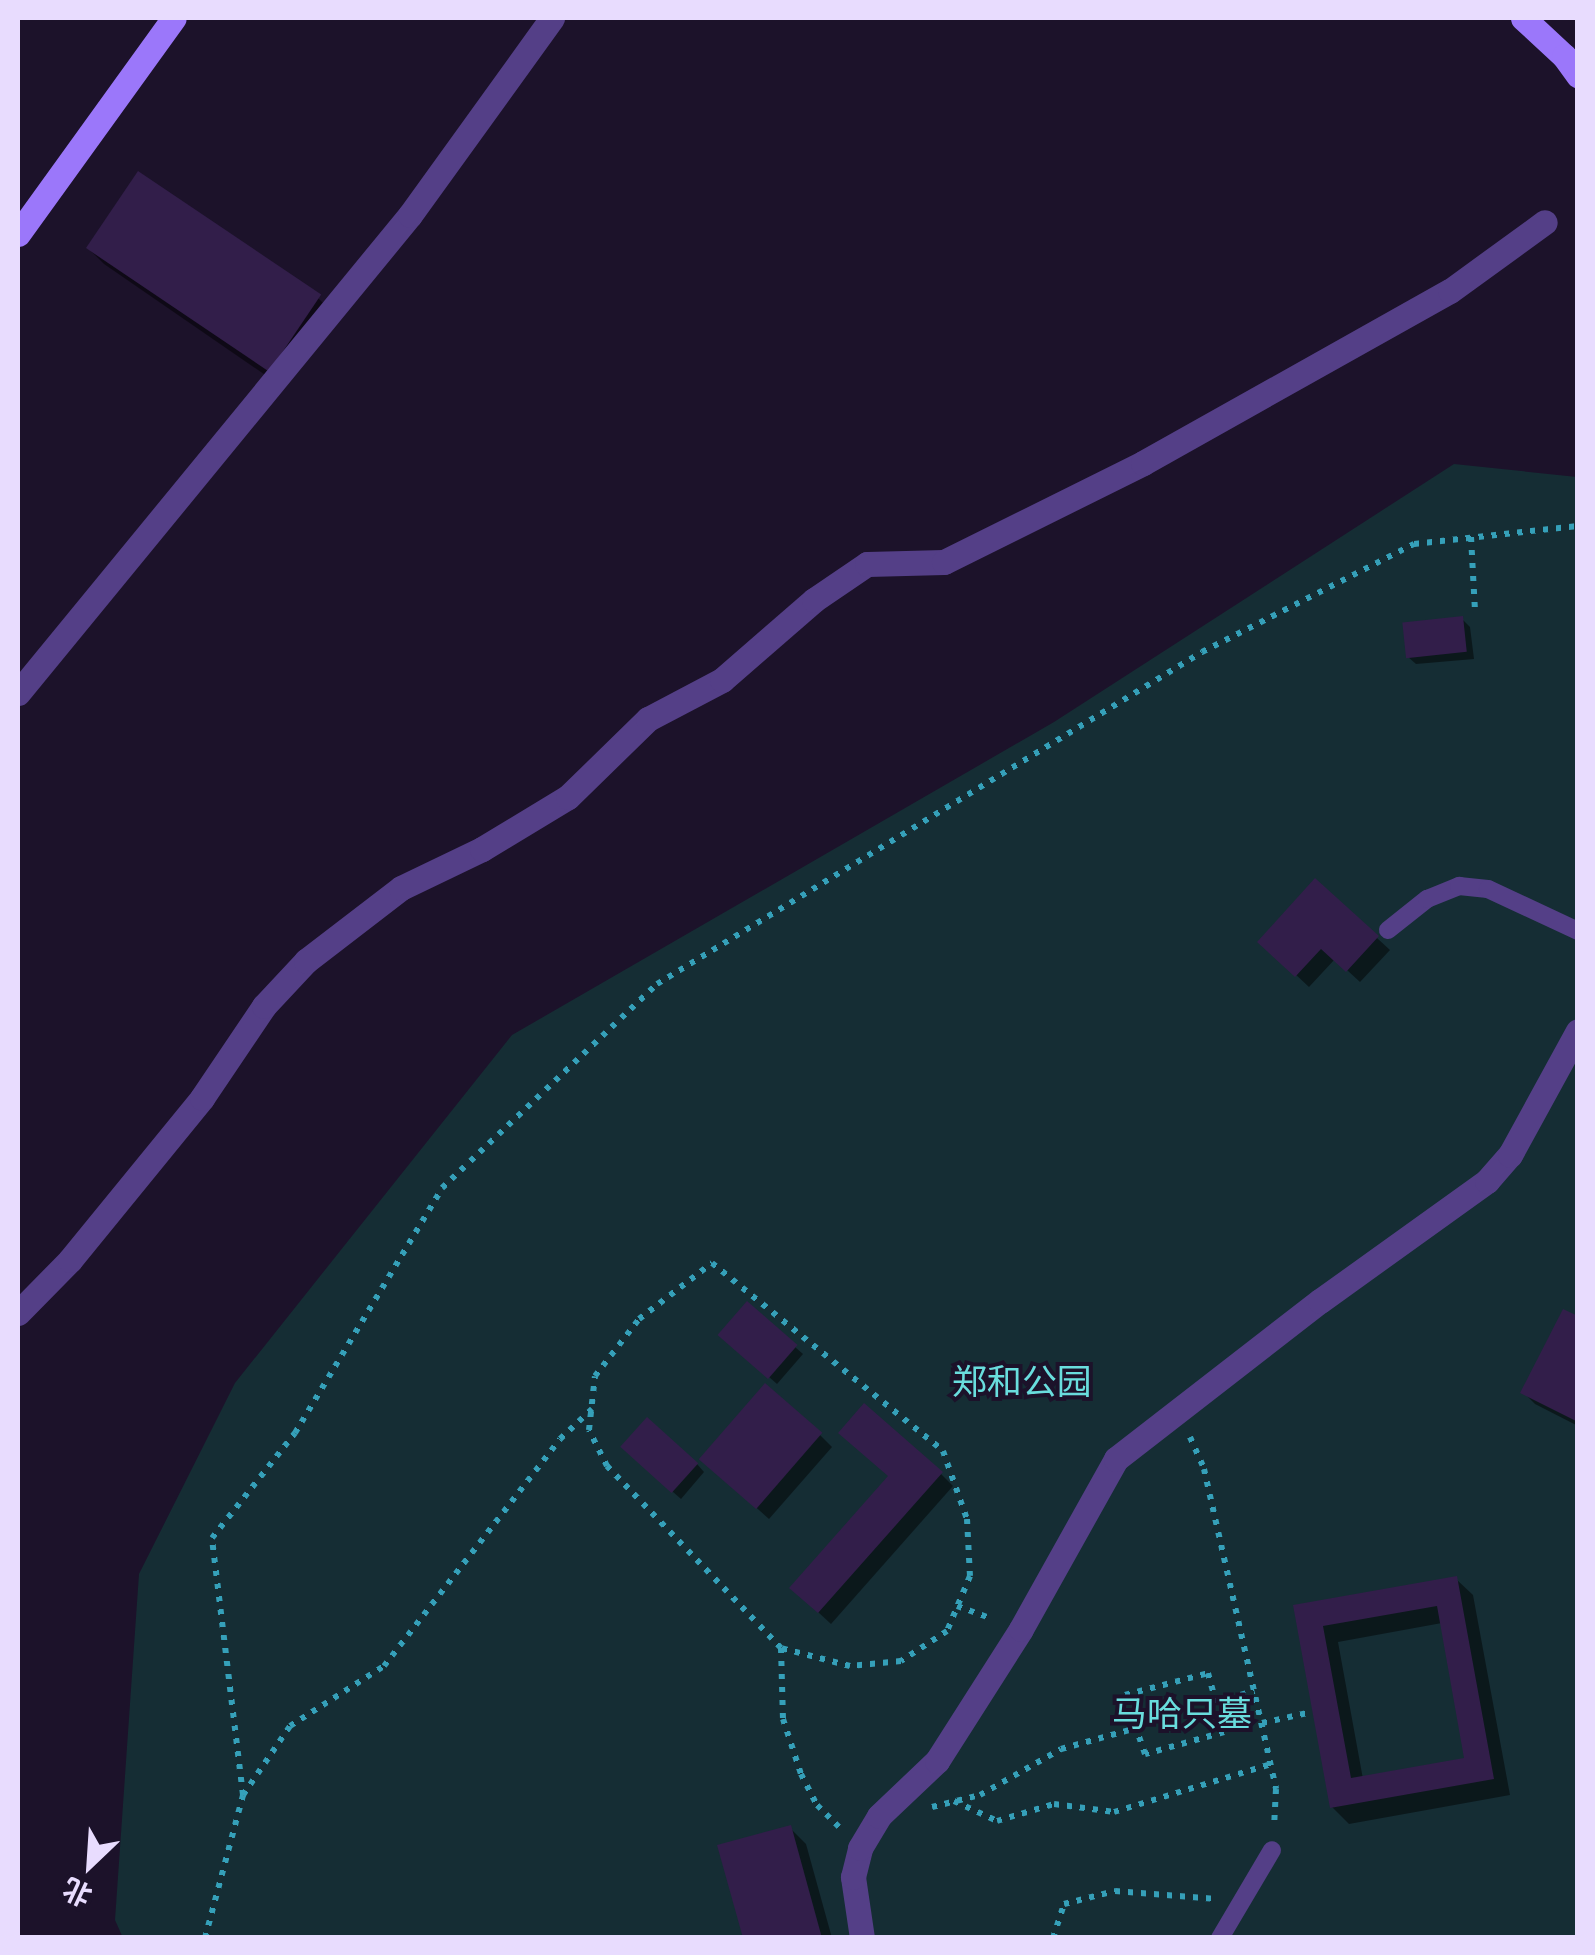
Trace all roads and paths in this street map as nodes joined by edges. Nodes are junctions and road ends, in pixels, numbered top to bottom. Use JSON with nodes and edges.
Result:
{"nodes":[{"id":1,"x":174,"y":18,"type":"edge"},
{"id":2,"x":552,"y":18,"type":"edge"},
{"id":3,"x":1523,"y":18,"type":"edge"},
{"id":4,"x":1578,"y":75,"type":"edge"},
{"id":5,"x":1545,"y":222,"type":"dead end"},
{"id":6,"x":18,"y":234,"type":"edge"},
{"id":7,"x":1578,"y":526,"type":"edge"},
{"id":8,"x":1471,"y":537,"type":"junction"},
{"id":9,"x":1475,"y":612,"type":"dead end"},
{"id":10,"x":18,"y":693,"type":"edge"},
{"id":11,"x":1388,"y":930,"type":"dead end"},
{"id":12,"x":1578,"y":931,"type":"edge"},
{"id":13,"x":1578,"y":1030,"type":"edge"},
{"id":14,"x":18,"y":1314,"type":"edge"},
{"id":15,"x":1178,"y":1408,"type":"junction"},
{"id":16,"x":592,"y":1409,"type":"junction"},
{"id":17,"x":957,"y":1606,"type":"junction"},
{"id":18,"x":1021,"y":1629,"type":"junction"},
{"id":19,"x":782,"y":1648,"type":"junction"},
{"id":20,"x":1254,"y":1691,"type":"junction"},
{"id":21,"x":1216,"y":1702,"type":"junction"},
{"id":22,"x":1312,"y":1712,"type":"dead end"},
{"id":23,"x":1262,"y":1724,"type":"junction"},
{"id":24,"x":1136,"y":1728,"type":"junction"},
{"id":25,"x":1271,"y":1764,"type":"junction"},
{"id":26,"x":242,"y":1795,"type":"junction"},
{"id":27,"x":954,"y":1802,"type":"junction"},
{"id":28,"x":877,"y":1820,"type":"junction"},
{"id":29,"x":860,"y":1848,"type":"junction"},
{"id":30,"x":1272,"y":1850,"type":"joint"},
{"id":31,"x":1243,"y":1901,"type":"junction"},
{"id":32,"x":205,"y":1938,"type":"edge"},
{"id":33,"x":862,"y":1938,"type":"edge"},
{"id":34,"x":1053,"y":1938,"type":"edge"},
{"id":35,"x":1220,"y":1938,"type":"edge"}],
"edges":[{"from":1,"to":6,"type":"main road"},
{"from":2,"to":10,"type":"street"},
{"from":3,"to":4,"type":"main road"},
{"from":5,"to":14,"type":"street"},
{"from":7,"to":8,"type":"path"},
{"from":8,"to":9,"type":"path"},
{"from":8,"to":26,"type":"path"},
{"from":11,"to":12,"type":"lane"},
{"from":13,"to":15,"type":"street"},
{"from":15,"to":18,"type":"street"},
{"from":15,"to":20,"type":"path"},
{"from":16,"to":17,"type":"path"},
{"from":16,"to":19,"type":"path"},
{"from":16,"to":26,"type":"path"},
{"from":17,"to":18,"type":"path"},
{"from":17,"to":19,"type":"path"},
{"from":18,"to":28,"type":"street"},
{"from":19,"to":29,"type":"path"},
{"from":20,"to":21,"type":"path"},
{"from":20,"to":23,"type":"path"},
{"from":21,"to":24,"type":"path"},
{"from":21,"to":24,"type":"path"},
{"from":22,"to":23,"type":"path"},
{"from":23,"to":25,"type":"path"},
{"from":24,"to":27,"type":"path"},
{"from":25,"to":27,"type":"path"},
{"from":25,"to":30,"type":"path"},
{"from":26,"to":32,"type":"path"},
{"from":27,"to":28,"type":"path"},
{"from":28,"to":29,"type":"street"},
{"from":29,"to":33,"type":"street"},
{"from":30,"to":31,"type":"lane"},
{"from":31,"to":34,"type":"path"},
{"from":31,"to":35,"type":"lane"}]}
